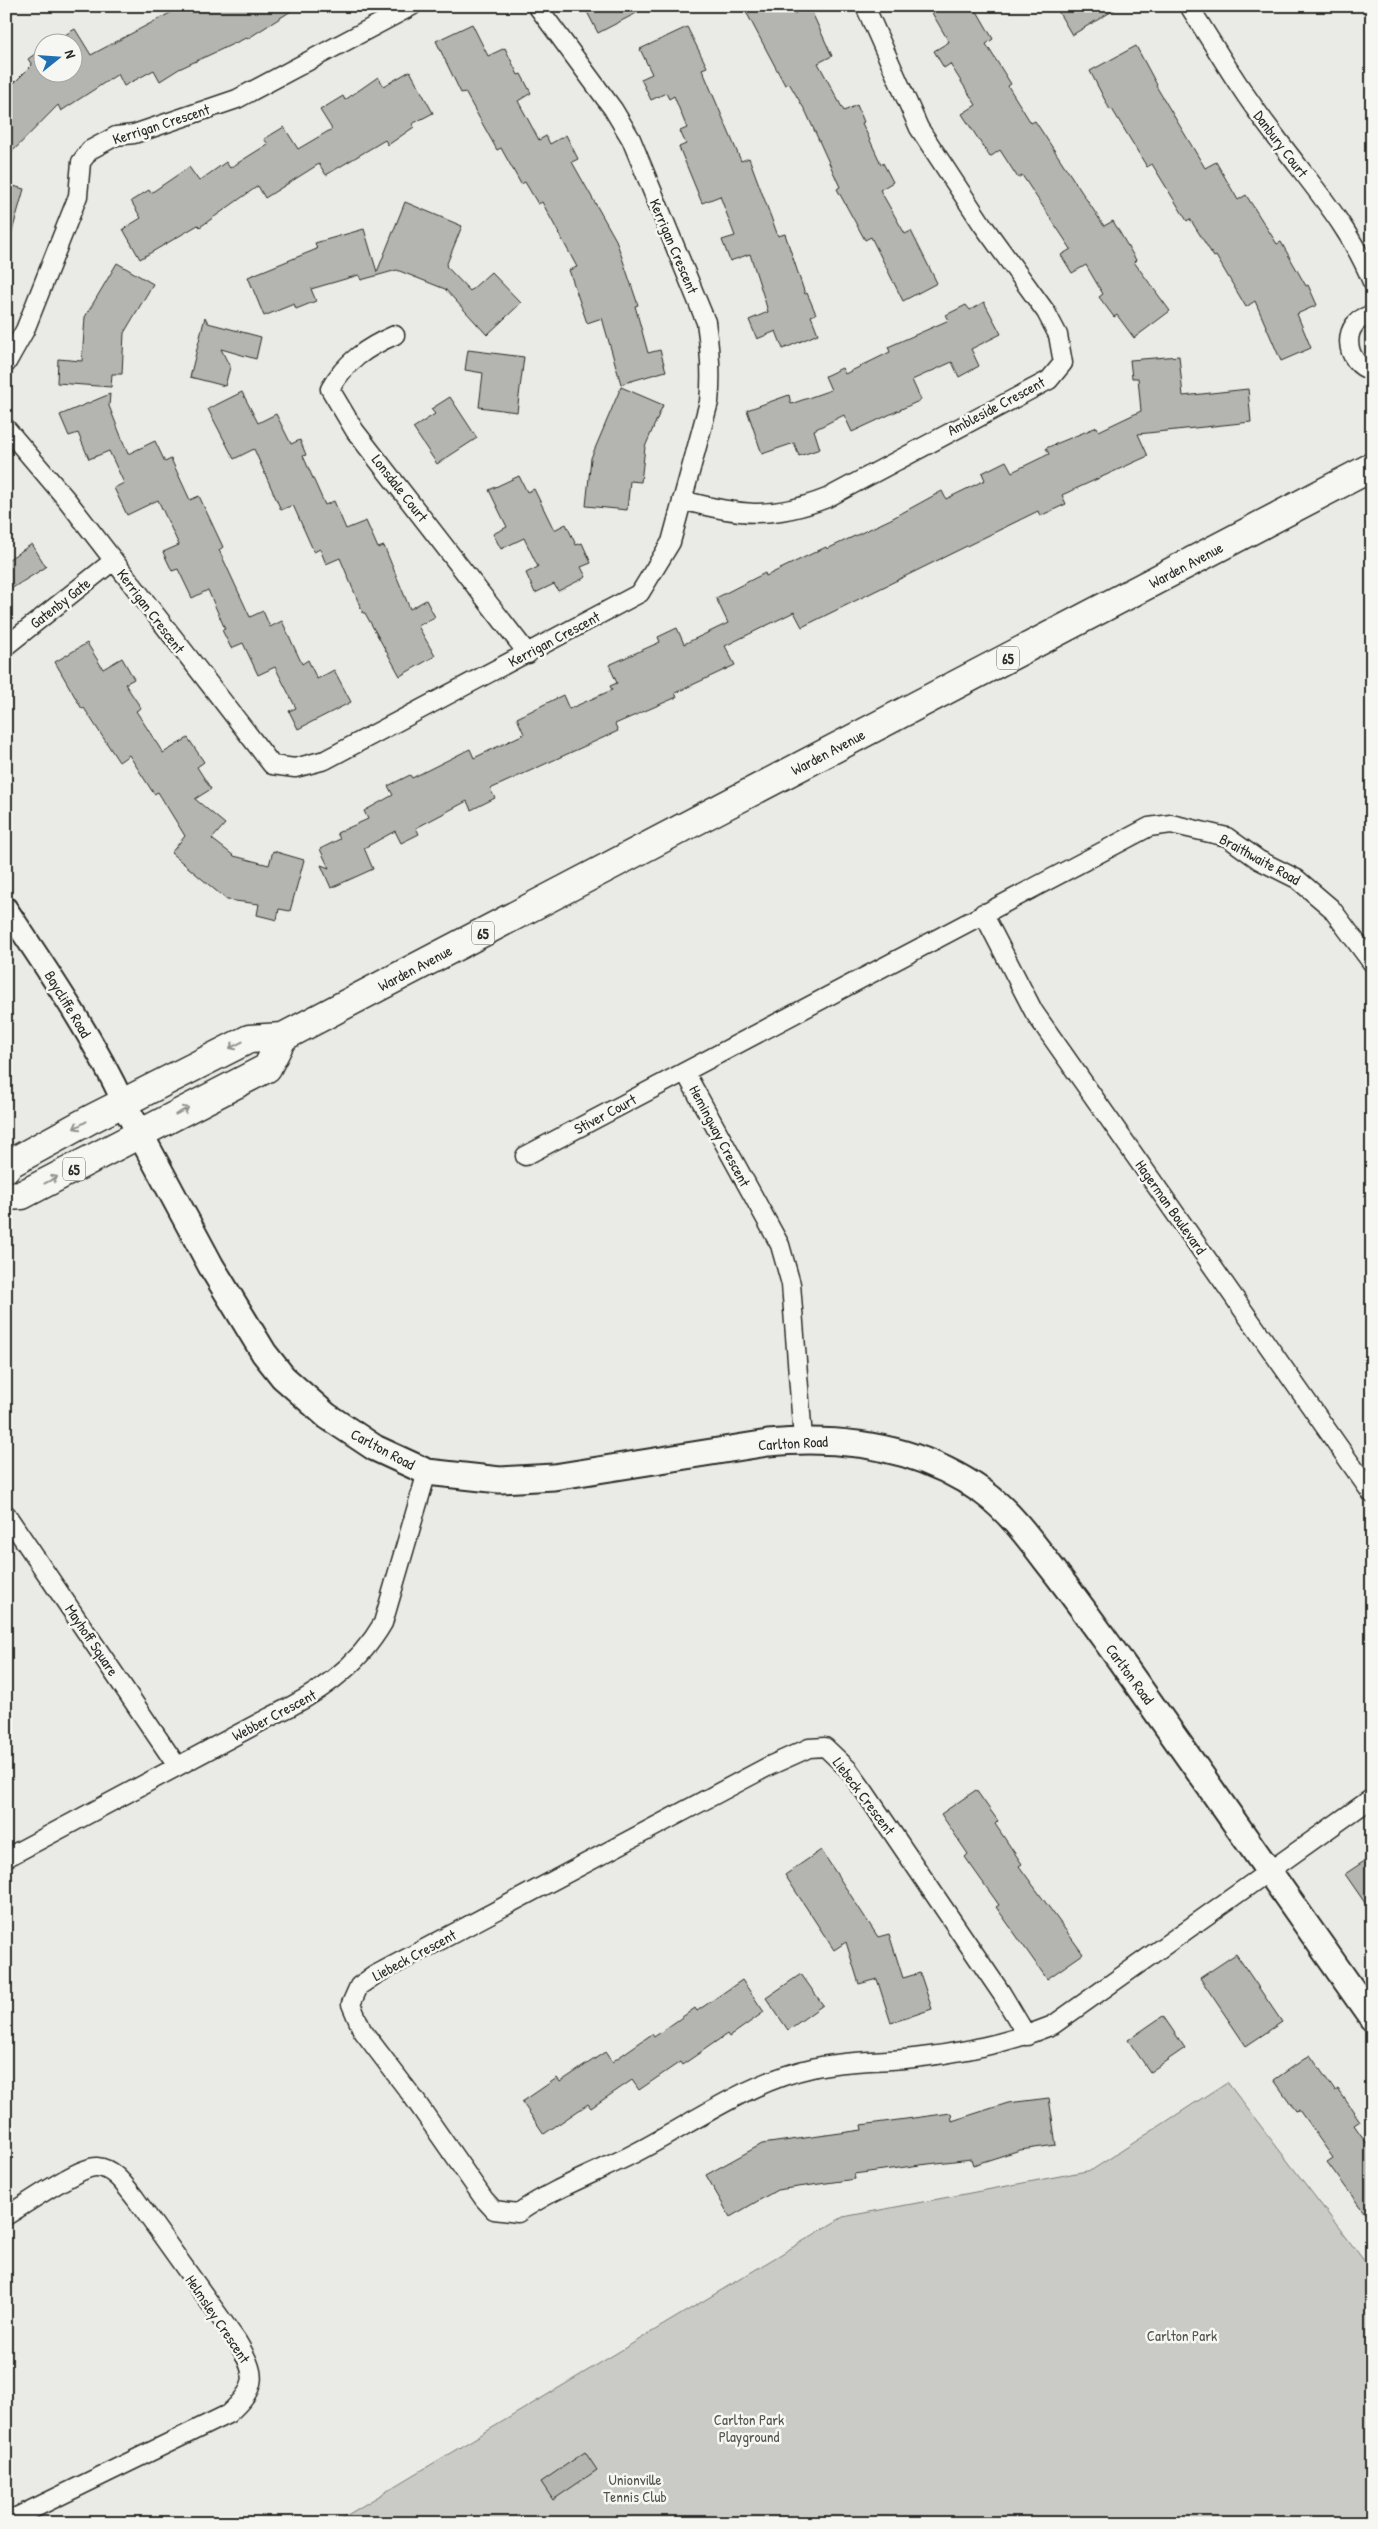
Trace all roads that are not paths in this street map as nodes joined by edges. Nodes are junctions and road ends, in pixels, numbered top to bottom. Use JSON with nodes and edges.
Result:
{"nodes":[{"id":1,"x":412,"y":6,"type":"edge"},
{"id":2,"x":537,"y":6,"type":"edge"},
{"id":3,"x":865,"y":6,"type":"edge"},
{"id":4,"x":1189,"y":6,"type":"edge"},
{"id":5,"x":1372,"y":282,"type":"edge"},
{"id":6,"x":1372,"y":315,"type":"edge"},
{"id":7,"x":395,"y":335,"type":"dead end"},
{"id":8,"x":6,"y":364,"type":"edge"},
{"id":9,"x":1372,"y":371,"type":"edge"},
{"id":10,"x":6,"y":428,"type":"edge"},
{"id":11,"x":1372,"y":467,"type":"edge"},
{"id":12,"x":682,"y":500,"type":"junction"},
{"id":13,"x":113,"y":561,"type":"junction"},
{"id":14,"x":6,"y":646,"type":"edge"},
{"id":15,"x":528,"y":654,"type":"junction"},
{"id":16,"x":6,"y":908,"type":"edge"},
{"id":17,"x":983,"y":912,"type":"junction"},
{"id":18,"x":1372,"y":963,"type":"edge"},
{"id":19,"x":283,"y":1036,"type":"junction"},
{"id":20,"x":685,"y":1072,"type":"junction"},
{"id":21,"x":124,"y":1104,"type":"junction"},
{"id":22,"x":140,"y":1135,"type":"junction"},
{"id":23,"x":525,"y":1156,"type":"dead end"},
{"id":24,"x":6,"y":1168,"type":"edge"},
{"id":25,"x":6,"y":1196,"type":"edge"},
{"id":26,"x":803,"y":1440,"type":"junction"},
{"id":27,"x":427,"y":1472,"type":"junction"},
{"id":28,"x":1372,"y":1494,"type":"edge"},
{"id":29,"x":6,"y":1514,"type":"edge"},
{"id":30,"x":177,"y":1766,"type":"junction"},
{"id":31,"x":1372,"y":1798,"type":"edge"},
{"id":32,"x":6,"y":1858,"type":"edge"},
{"id":33,"x":1268,"y":1870,"type":"junction"},
{"id":34,"x":1372,"y":2018,"type":"edge"},
{"id":35,"x":1027,"y":2036,"type":"junction"},
{"id":36,"x":6,"y":2216,"type":"edge"},
{"id":37,"x":6,"y":2522,"type":"edge"}],
"edges":[{"from":1,"to":8,"type":"street","name":"Kerrigan Crescent"},
{"from":2,"to":12,"type":"street","name":"Kerrigan Crescent"},
{"from":3,"to":12,"type":"street","name":"Ambleside Crescent"},
{"from":4,"to":5,"type":"street","name":"Danbury Court"},
{"from":6,"to":9,"type":"street"},
{"from":7,"to":15,"type":"street","name":"Lonsdale Court"},
{"from":10,"to":13,"type":"street","name":"Kerrigan Crescent"},
{"from":11,"to":19,"type":"main road","name":"Warden Avenue","number":"65"},
{"from":12,"to":15,"type":"street","name":"Kerrigan Crescent"},
{"from":13,"to":14,"type":"street","name":"Gatenby Gate"},
{"from":13,"to":15,"type":"street","name":"Kerrigan Crescent"},
{"from":16,"to":21,"type":"street","name":"Baycliffe Road"},
{"from":17,"to":18,"type":"street","name":"Braithwaite Road"},
{"from":17,"to":20,"type":"street","name":"Hemingway Crescent"},
{"from":17,"to":28,"type":"street","name":"Hagerman Boulevard"},
{"from":19,"to":21,"type":"main road","name":"Warden Avenue","number":"65","one_way":true},
{"from":22,"to":19,"type":"main road","number":"65","one_way":true},
{"from":20,"to":23,"type":"street","name":"Stiver Court"},
{"from":20,"to":26,"type":"street","name":"Hemingway Crescent"},
{"from":21,"to":22,"type":"main road","name":"Carlton Road"},
{"from":21,"to":24,"type":"main road","name":"Warden Avenue","number":"65","one_way":true},
{"from":25,"to":22,"type":"main road","number":"65","one_way":true},
{"from":22,"to":27,"type":"main road","name":"Carlton Road"},
{"from":26,"to":27,"type":"main road","name":"Carlton Road"},
{"from":26,"to":33,"type":"main road","name":"Carlton Road"},
{"from":27,"to":30,"type":"street","name":"Webber Crescent"},
{"from":29,"to":30,"type":"street","name":"Mayhoff Square"},
{"from":30,"to":32,"type":"street","name":"Webber Crescent"},
{"from":31,"to":33,"type":"street"},
{"from":33,"to":34,"type":"main road","name":"Carlton Road"},
{"from":33,"to":35,"type":"street","name":"Liebeck Crescent"},
{"from":35,"to":35,"type":"street","name":"Liebeck Crescent"},
{"from":36,"to":37,"type":"street","name":"Helmsley Crescent"}]}
